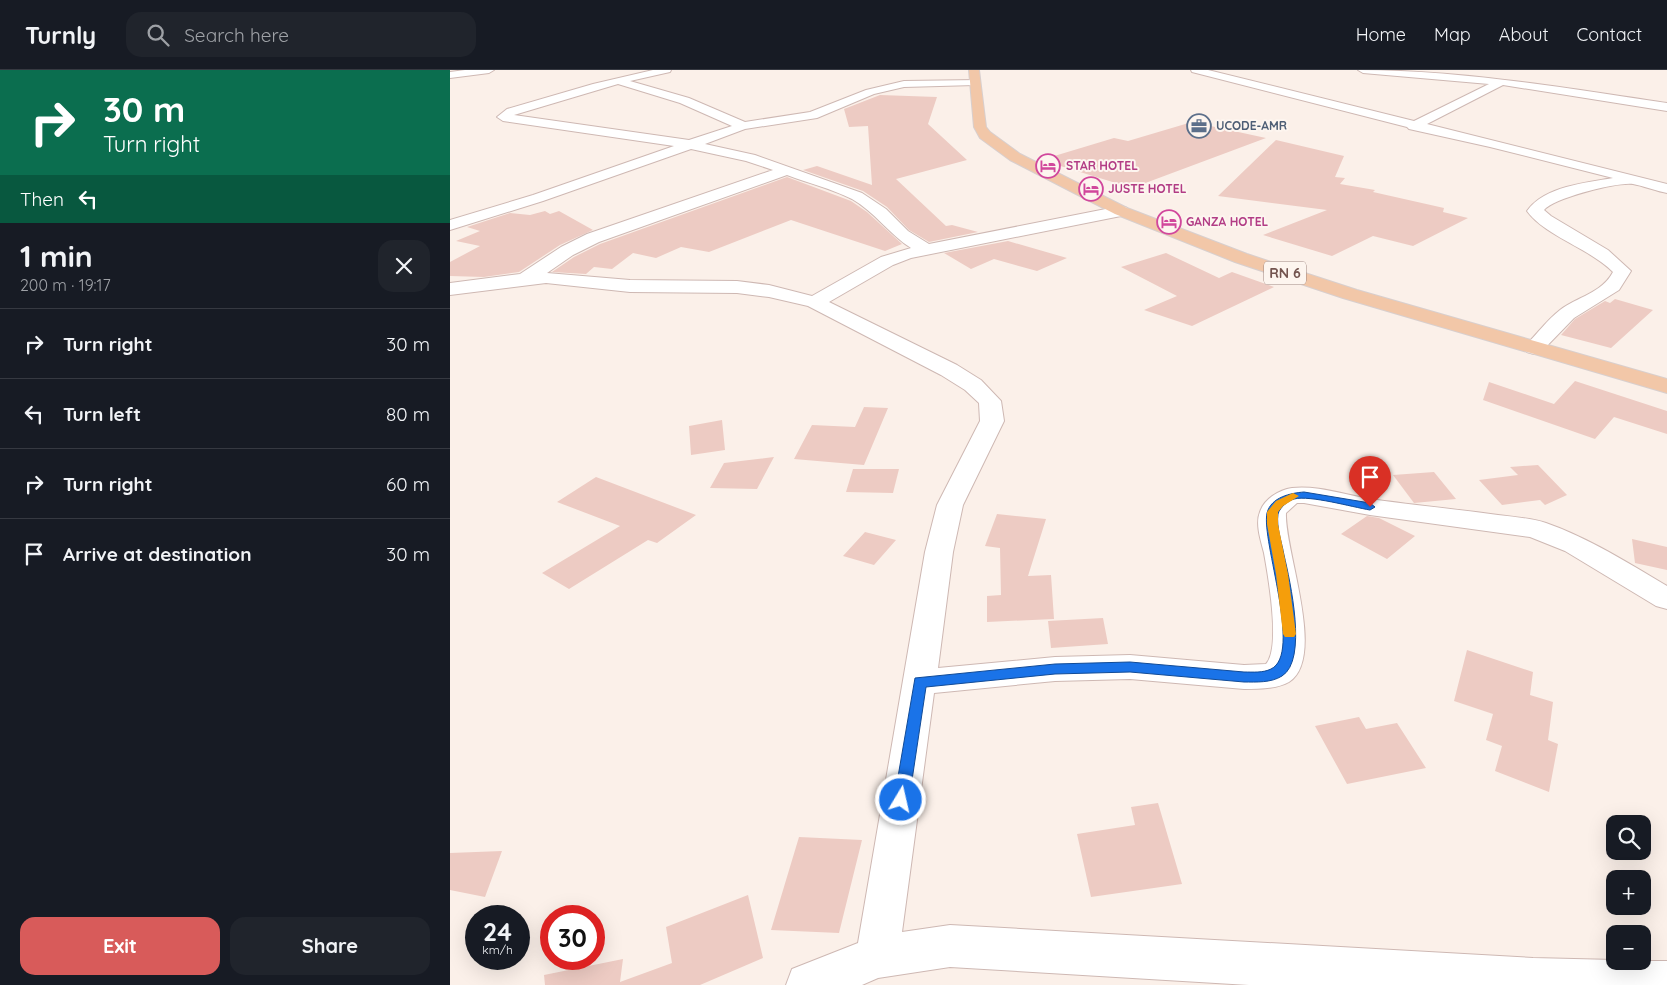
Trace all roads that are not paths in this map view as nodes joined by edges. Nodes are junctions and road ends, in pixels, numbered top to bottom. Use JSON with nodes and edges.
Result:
{"nodes":[{"id":1,"x":489,"y":70,"type":"edge"},
{"id":2,"x":666,"y":70,"type":"edge"},
{"id":3,"x":1196,"y":70,"type":"edge"},
{"id":4,"x":1364,"y":70,"type":"edge"},
{"id":5,"x":450,"y":75,"type":"edge"},
{"id":6,"x":974,"y":76,"type":"edge"},
{"id":7,"x":614,"y":82,"type":"junction"},
{"id":8,"x":1502,"y":82,"type":"junction"},
{"id":9,"x":1667,"y":107,"type":"edge"},
{"id":10,"x":744,"y":126,"type":"junction"},
{"id":11,"x":1413,"y":126,"type":"junction"},
{"id":12,"x":688,"y":144,"type":"junction"},
{"id":13,"x":787,"y":170,"type":"junction"},
{"id":14,"x":1633,"y":179,"type":"junction"},
{"id":15,"x":1667,"y":189,"type":"edge"},
{"id":16,"x":1121,"y":212,"type":"junction"},
{"id":17,"x":450,"y":226,"type":"edge"},
{"id":18,"x":925,"y":250,"type":"junction"},
{"id":19,"x":525,"y":279,"type":"junction"},
{"id":20,"x":450,"y":289,"type":"edge"},
{"id":21,"x":815,"y":302,"type":"junction"},
{"id":22,"x":1534,"y":348,"type":"junction"},
{"id":23,"x":1667,"y":386,"type":"edge"},
{"id":24,"x":1667,"y":599,"type":"edge"},
{"id":25,"x":919,"y":682,"type":"junction"},
{"id":26,"x":878,"y":957,"type":"junction"},
{"id":27,"x":1667,"y":983,"type":"edge"},
{"id":28,"x":808,"y":985,"type":"edge"}],
"edges":[{"from":1,"to":5,"type":"street"},
{"from":2,"to":7,"type":"street"},
{"from":3,"to":11,"type":"street"},
{"from":4,"to":8,"type":"street"},
{"from":6,"to":10,"type":"street"},
{"from":6,"to":16,"type":"main road","number":"RN 6"},
{"from":7,"to":10,"type":"street"},
{"from":7,"to":12,"type":"street"},
{"from":8,"to":9,"type":"street"},
{"from":8,"to":11,"type":"street"},
{"from":10,"to":12,"type":"street"},
{"from":11,"to":14,"type":"street"},
{"from":12,"to":13,"type":"street"},
{"from":12,"to":17,"type":"street"},
{"from":13,"to":18,"type":"street"},
{"from":13,"to":19,"type":"street"},
{"from":14,"to":15,"type":"street"},
{"from":14,"to":22,"type":"street"},
{"from":16,"to":18,"type":"street"},
{"from":16,"to":22,"type":"main road","number":"RN 6"},
{"from":18,"to":21,"type":"street"},
{"from":19,"to":20,"type":"street"},
{"from":19,"to":21,"type":"street"},
{"from":21,"to":25,"type":"street"},
{"from":22,"to":23,"type":"main road","number":"RN 6"},
{"from":24,"to":25,"type":"street"},
{"from":25,"to":26,"type":"street"},
{"from":26,"to":27,"type":"street"},
{"from":26,"to":28,"type":"street"}]}
